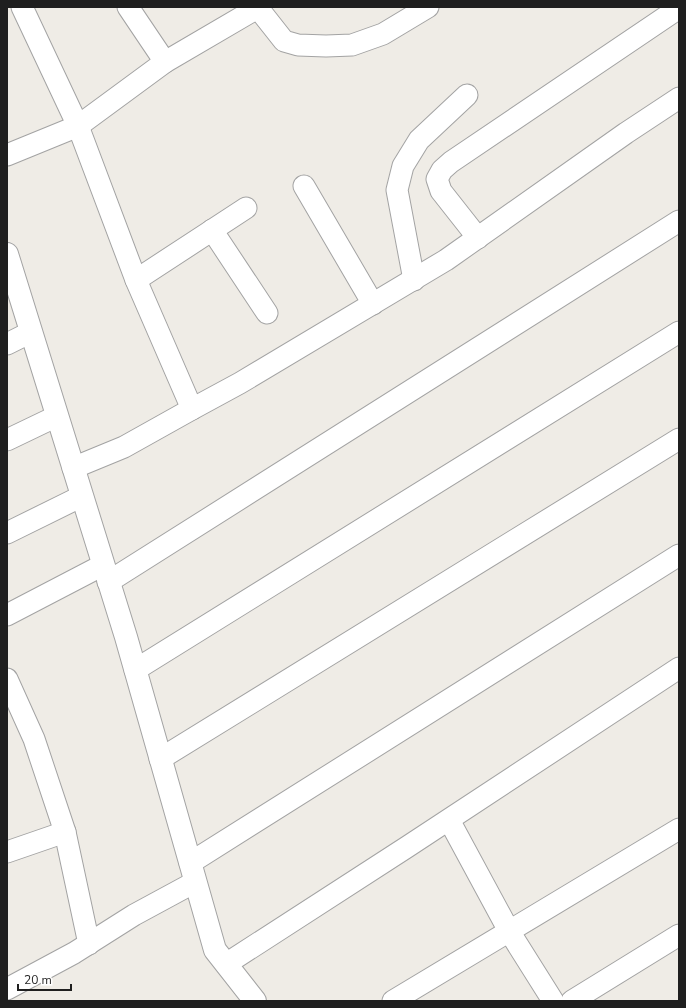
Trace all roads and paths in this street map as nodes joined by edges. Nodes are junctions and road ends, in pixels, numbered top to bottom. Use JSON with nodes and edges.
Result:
{"nodes":[{"id":1,"x":22,"y":7,"type":"edge"},
{"id":2,"x":128,"y":7,"type":"edge"},
{"id":3,"x":258,"y":7,"type":"edge"},
{"id":4,"x":428,"y":7,"type":"edge"},
{"id":5,"x":678,"y":8,"type":"edge"},
{"id":6,"x":164,"y":62,"type":"junction"},
{"id":7,"x":467,"y":95,"type":"dead end"},
{"id":8,"x":679,"y":98,"type":"edge"},
{"id":9,"x":78,"y":126,"type":"junction"},
{"id":10,"x":7,"y":155,"type":"edge"},
{"id":11,"x":304,"y":186,"type":"dead end"},
{"id":12,"x":246,"y":208,"type":"dead end"},
{"id":13,"x":679,"y":221,"type":"edge"},
{"id":14,"x":212,"y":230,"type":"junction"},
{"id":15,"x":478,"y":238,"type":"junction"},
{"id":16,"x":7,"y":254,"type":"edge"},
{"id":17,"x":136,"y":280,"type":"junction"},
{"id":18,"x":414,"y":280,"type":"junction"},
{"id":19,"x":373,"y":304,"type":"junction"},
{"id":20,"x":267,"y":313,"type":"dead end"},
{"id":21,"x":31,"y":332,"type":"junction"},
{"id":22,"x":679,"y":332,"type":"edge"},
{"id":23,"x":7,"y":344,"type":"edge"},
{"id":24,"x":192,"y":409,"type":"junction"},
{"id":25,"x":57,"y":416,"type":"junction"},
{"id":26,"x":679,"y":439,"type":"edge"},
{"id":27,"x":7,"y":440,"type":"edge"},
{"id":28,"x":73,"y":468,"type":"junction"},
{"id":29,"x":82,"y":496,"type":"junction"},
{"id":30,"x":7,"y":533,"type":"edge"},
{"id":31,"x":679,"y":554,"type":"edge"},
{"id":32,"x":106,"y":573,"type":"junction"},
{"id":33,"x":7,"y":615,"type":"edge"},
{"id":34,"x":679,"y":668,"type":"edge"},
{"id":35,"x":135,"y":670,"type":"junction"},
{"id":36,"x":7,"y":679,"type":"edge"},
{"id":37,"x":160,"y":759,"type":"junction"},
{"id":38,"x":449,"y":820,"type":"junction"},
{"id":39,"x":679,"y":829,"type":"edge"},
{"id":40,"x":64,"y":832,"type":"junction"},
{"id":41,"x":7,"y":852,"type":"edge"},
{"id":42,"x":193,"y":872,"type":"junction"},
{"id":43,"x":509,"y":931,"type":"junction"},
{"id":44,"x":679,"y":935,"type":"edge"},
{"id":45,"x":89,"y":944,"type":"junction"},
{"id":46,"x":226,"y":964,"type":"junction"},
{"id":47,"x":7,"y":989,"type":"edge"},
{"id":48,"x":255,"y":1001,"type":"edge"},
{"id":49,"x":393,"y":1001,"type":"edge"},
{"id":50,"x":553,"y":1001,"type":"edge"},
{"id":51,"x":572,"y":1001,"type":"edge"}],
"edges":[{"from":1,"to":9,"type":"street"},
{"from":2,"to":6,"type":"street"},
{"from":3,"to":4,"type":"street"},
{"from":3,"to":6,"type":"street"},
{"from":5,"to":15,"type":"street"},
{"from":6,"to":9,"type":"street"},
{"from":7,"to":18,"type":"street"},
{"from":8,"to":15,"type":"street"},
{"from":9,"to":10,"type":"street"},
{"from":9,"to":17,"type":"street"},
{"from":11,"to":19,"type":"street"},
{"from":12,"to":14,"type":"street"},
{"from":13,"to":32,"type":"street"},
{"from":14,"to":17,"type":"street"},
{"from":14,"to":20,"type":"street"},
{"from":15,"to":18,"type":"street"},
{"from":16,"to":21,"type":"street"},
{"from":17,"to":24,"type":"street"},
{"from":18,"to":19,"type":"street"},
{"from":19,"to":24,"type":"street"},
{"from":21,"to":23,"type":"street"},
{"from":21,"to":25,"type":"street"},
{"from":22,"to":35,"type":"street"},
{"from":24,"to":28,"type":"street"},
{"from":25,"to":27,"type":"street"},
{"from":25,"to":28,"type":"street"},
{"from":26,"to":37,"type":"street"},
{"from":28,"to":29,"type":"street"},
{"from":29,"to":30,"type":"street"},
{"from":29,"to":32,"type":"street"},
{"from":31,"to":42,"type":"street"},
{"from":32,"to":33,"type":"street"},
{"from":32,"to":35,"type":"street"},
{"from":34,"to":38,"type":"street"},
{"from":35,"to":37,"type":"street"},
{"from":36,"to":40,"type":"street"},
{"from":37,"to":42,"type":"street"},
{"from":38,"to":43,"type":"street"},
{"from":38,"to":46,"type":"street"},
{"from":39,"to":43,"type":"street"},
{"from":40,"to":41,"type":"street"},
{"from":40,"to":45,"type":"street"},
{"from":42,"to":45,"type":"street"},
{"from":42,"to":46,"type":"street"},
{"from":43,"to":49,"type":"street"},
{"from":43,"to":50,"type":"street"},
{"from":44,"to":51,"type":"street"},
{"from":45,"to":47,"type":"street"},
{"from":46,"to":48,"type":"street"}]}
